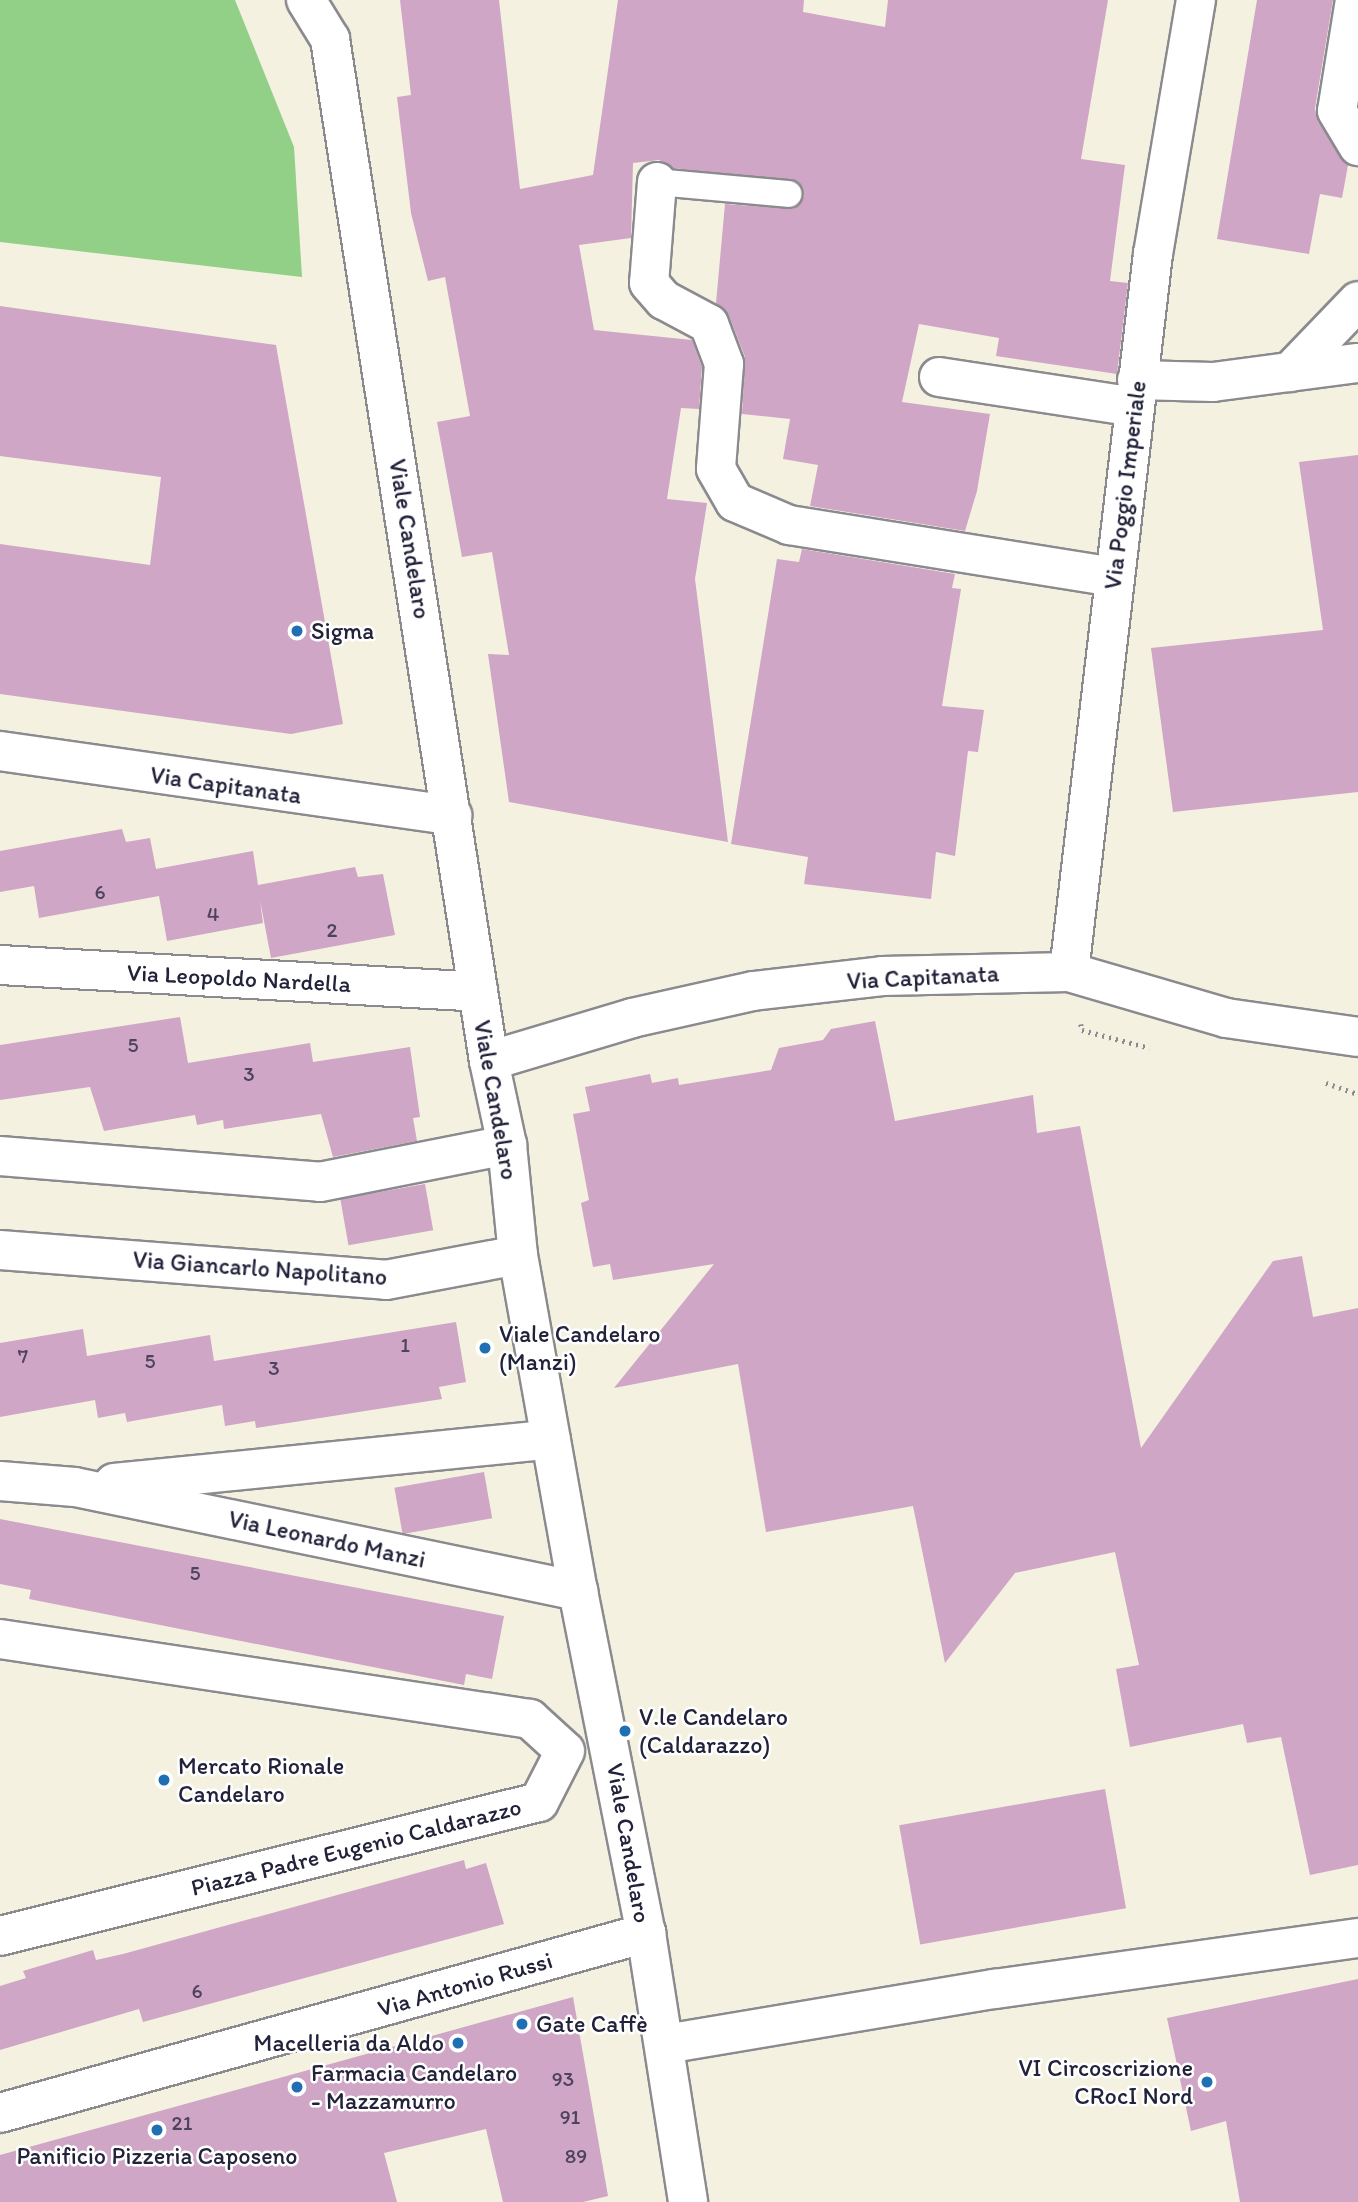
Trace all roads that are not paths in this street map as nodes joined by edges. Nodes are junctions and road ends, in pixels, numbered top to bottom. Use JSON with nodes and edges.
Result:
{"nodes":[{"id":1,"x":306,"y":0,"type":"edge"},
{"id":2,"x":327,"y":0,"type":"edge"},
{"id":3,"x":1196,"y":0,"type":"edge"},
{"id":4,"x":1355,"y":0,"type":"edge"},
{"id":5,"x":330,"y":39,"type":"junction"},
{"id":6,"x":1358,"y":146,"type":"edge"},
{"id":7,"x":657,"y":183,"type":"joint"},
{"id":8,"x":788,"y":194,"type":"dead end"},
{"id":9,"x":1358,"y":301,"type":"edge"},
{"id":10,"x":1358,"y":363,"type":"edge"},
{"id":11,"x":1290,"y":372,"type":"junction"},
{"id":12,"x":939,"y":377,"type":"dead end"},
{"id":13,"x":1135,"y":394,"type":"junction"},
{"id":14,"x":1114,"y":577,"type":"junction"},
{"id":15,"x":0,"y":751,"type":"edge"},
{"id":16,"x":452,"y":815,"type":"junction"},
{"id":17,"x":0,"y":965,"type":"edge"},
{"id":18,"x":1069,"y":972,"type":"junction"},
{"id":19,"x":478,"y":992,"type":"junction"},
{"id":20,"x":1358,"y":1037,"type":"edge"},
{"id":21,"x":489,"y":1061,"type":"junction"},
{"id":22,"x":507,"y":1145,"type":"junction"},
{"id":23,"x":0,"y":1156,"type":"edge"},
{"id":24,"x":0,"y":1250,"type":"edge"},
{"id":25,"x":518,"y":1255,"type":"junction"},
{"id":26,"x":551,"y":1439,"type":"junction"},
{"id":27,"x":0,"y":1480,"type":"edge"},
{"id":28,"x":75,"y":1486,"type":"junction"},
{"id":29,"x":578,"y":1591,"type":"junction"},
{"id":30,"x":0,"y":1639,"type":"edge"},
{"id":31,"x":565,"y":1751,"type":"junction"},
{"id":32,"x":614,"y":1759,"type":"junction"},
{"id":33,"x":646,"y":1933,"type":"junction"},
{"id":34,"x":0,"y":1936,"type":"edge"},
{"id":35,"x":1358,"y":1938,"type":"edge"},
{"id":36,"x":665,"y":2044,"type":"junction"},
{"id":37,"x":0,"y":2113,"type":"edge"},
{"id":38,"x":688,"y":2202,"type":"edge"}],
"edges":[{"from":1,"to":5,"type":"street","name":"Viale Candelaro"},
{"from":2,"to":5,"type":"street"},
{"from":3,"to":13,"type":"street","name":"Via Poggio Imperiale"},
{"from":4,"to":6,"type":"street"},
{"from":5,"to":16,"type":"street","name":"Viale Candelaro"},
{"from":7,"to":8,"type":"lane"},
{"from":7,"to":14,"type":"street"},
{"from":9,"to":11,"type":"street"},
{"from":10,"to":11,"type":"street"},
{"from":11,"to":13,"type":"street"},
{"from":12,"to":13,"type":"street"},
{"from":13,"to":14,"type":"street","name":"Via Poggio Imperiale"},
{"from":14,"to":18,"type":"street","name":"Via Poggio Imperiale"},
{"from":15,"to":16,"type":"street","name":"Via Capitanata"},
{"from":16,"to":19,"type":"street","name":"Viale Candelaro"},
{"from":17,"to":19,"type":"street","name":"Via Leopoldo Nardella"},
{"from":18,"to":20,"type":"street","name":"Via Capitanata"},
{"from":18,"to":21,"type":"street","name":"Via Capitanata"},
{"from":19,"to":21,"type":"street","name":"Viale Candelaro"},
{"from":21,"to":22,"type":"street","name":"Viale Candelaro"},
{"from":22,"to":23,"type":"street"},
{"from":22,"to":25,"type":"street","name":"Viale Candelaro"},
{"from":24,"to":25,"type":"street","name":"Via Giancarlo Napolitano"},
{"from":25,"to":26,"type":"street","name":"Viale Candelaro"},
{"from":26,"to":28,"type":"street","name":"Via Leonardo Manzi"},
{"from":26,"to":29,"type":"street","name":"Viale Candelaro"},
{"from":27,"to":28,"type":"street","name":"Via Leonardo Manzi"},
{"from":28,"to":29,"type":"street","name":"Via Leonardo Manzi"},
{"from":29,"to":32,"type":"street","name":"Viale Candelaro"},
{"from":30,"to":31,"type":"street"},
{"from":31,"to":32,"type":"street"},
{"from":31,"to":34,"type":"street","name":"Piazza Padre Eugenio Caldarazzo"},
{"from":32,"to":33,"type":"street","name":"Viale Candelaro"},
{"from":33,"to":36,"type":"street","name":"Viale Candelaro"},
{"from":33,"to":37,"type":"street","name":"Via Antonio Russi"},
{"from":35,"to":36,"type":"street"},
{"from":36,"to":38,"type":"street","name":"Viale Candelaro"}]}
